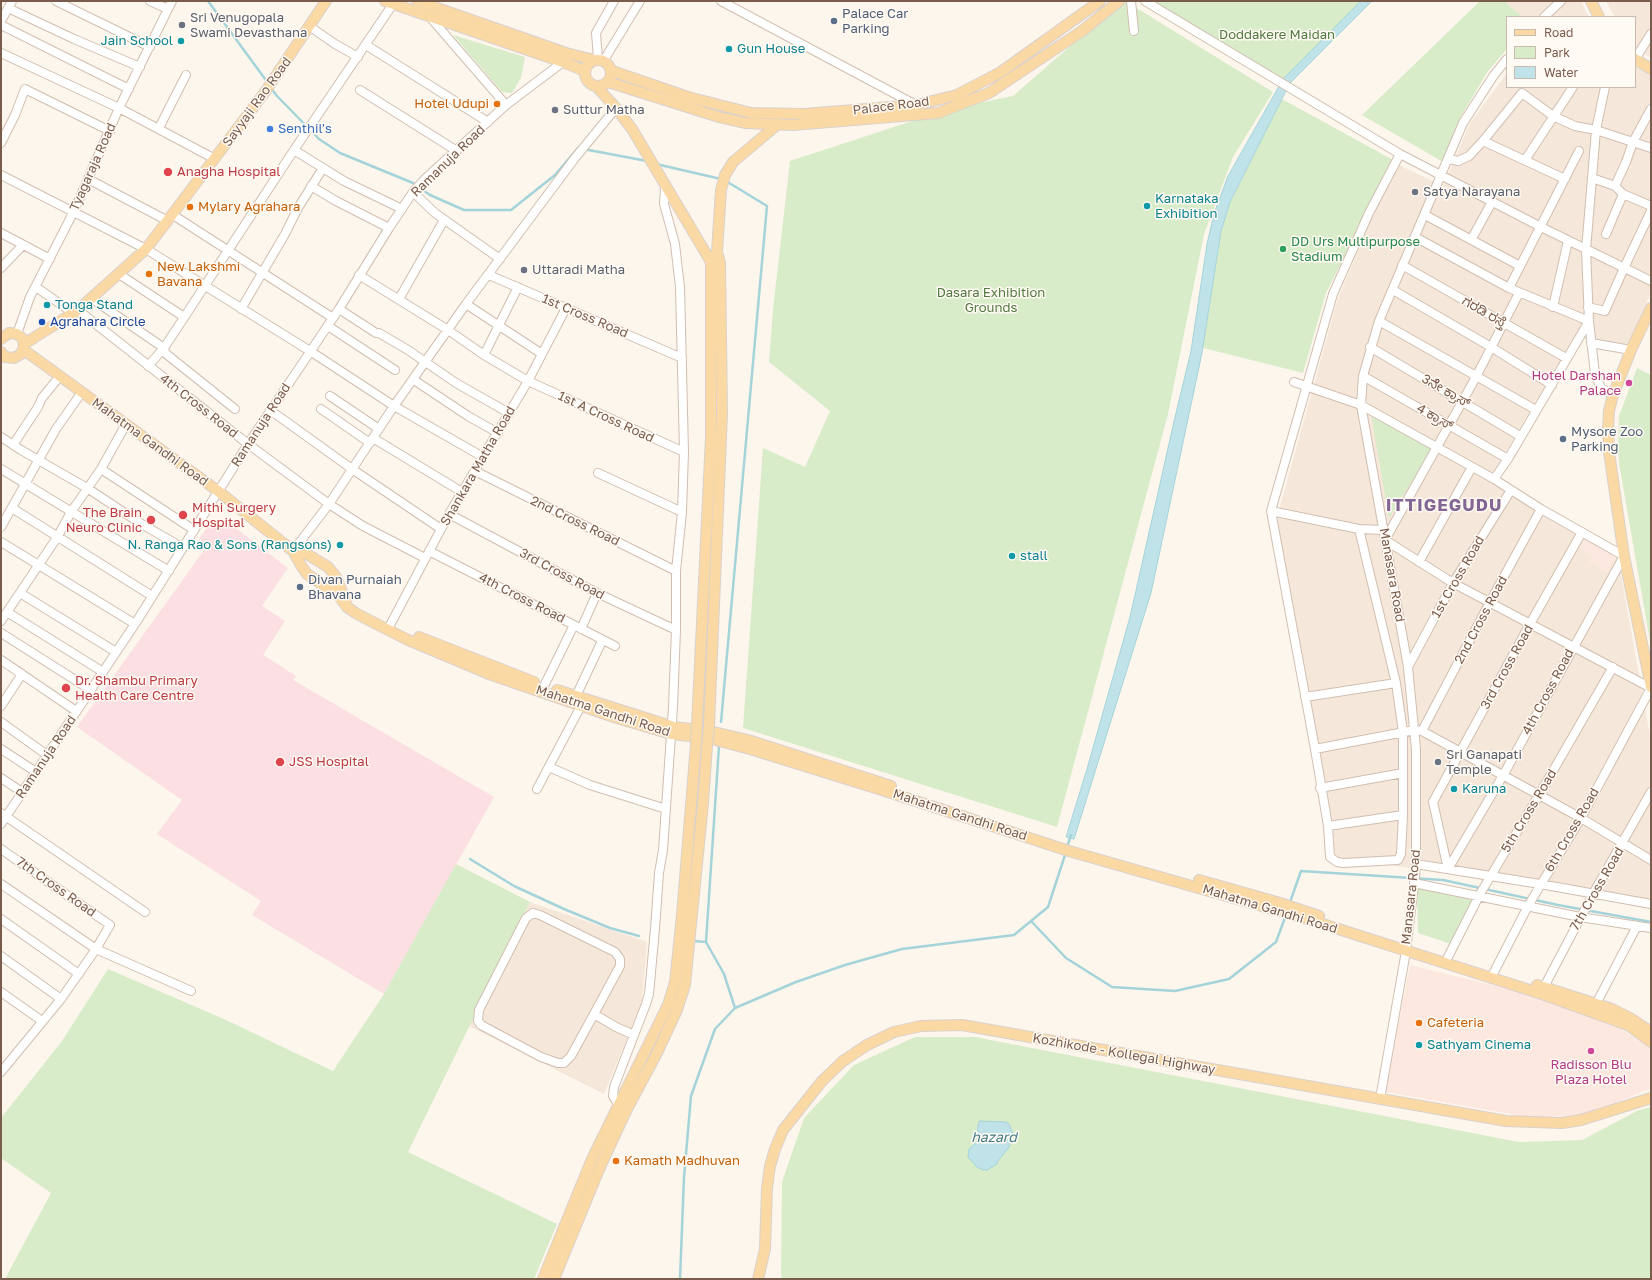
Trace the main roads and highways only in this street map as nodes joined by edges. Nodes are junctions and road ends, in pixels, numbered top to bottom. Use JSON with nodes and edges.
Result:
{"nodes":[{"id":1,"x":326,"y":1,"type":"edge"},
{"id":2,"x":417,"y":1,"type":"edge"},
{"id":3,"x":1100,"y":1,"type":"edge"},
{"id":4,"x":1119,"y":1,"type":"edge"},
{"id":5,"x":1592,"y":1,"type":"edge"},
{"id":6,"x":389,"y":2,"type":"edge"},
{"id":7,"x":1599,"y":16,"type":"edge"},
{"id":8,"x":599,"y":60,"type":"junction"},
{"id":9,"x":1636,"y":60,"type":"edge"},
{"id":10,"x":1651,"y":69,"type":"edge"},
{"id":11,"x":584,"y":71,"type":"junction"},
{"id":12,"x":612,"y":71,"type":"junction"},
{"id":13,"x":608,"y":82,"type":"junction"},
{"id":14,"x":596,"y":86,"type":"junction"},
{"id":15,"x":778,"y":124,"type":"junction"},
{"id":16,"x":716,"y":262,"type":"junction"},
{"id":17,"x":1651,"y":308,"type":"edge"},
{"id":18,"x":1,"y":338,"type":"edge"},
{"id":19,"x":24,"y":347,"type":"junction"},
{"id":20,"x":1,"y":354,"type":"edge"},
{"id":21,"x":293,"y":551,"type":"junction"},
{"id":22,"x":389,"y":627,"type":"junction"},
{"id":23,"x":1651,"y":688,"type":"edge"},
{"id":24,"x":671,"y":730,"type":"junction"},
{"id":25,"x":1406,"y":947,"type":"junction"},
{"id":26,"x":1651,"y":1032,"type":"edge"},
{"id":27,"x":1651,"y":1042,"type":"edge"},
{"id":28,"x":1651,"y":1098,"type":"edge"},
{"id":29,"x":543,"y":1279,"type":"edge"},
{"id":30,"x":554,"y":1279,"type":"edge"},
{"id":31,"x":758,"y":1279,"type":"edge"}],
"edges":[{"from":1,"to":19,"type":"main road","name":"Sayyaji Rao Road"},
{"from":2,"to":8,"type":"main road"},
{"from":3,"to":12,"type":"main road","name":"Palace Road"},
{"from":4,"to":15,"type":"main road"},
{"from":5,"to":7,"type":"main road"},
{"from":6,"to":11,"type":"main road"},
{"from":8,"to":11,"type":"main road"},
{"from":8,"to":12,"type":"main road"},
{"from":9,"to":10,"type":"main road"},
{"from":11,"to":14,"type":"main road"},
{"from":12,"to":13,"type":"main road"},
{"from":13,"to":14,"type":"main road"},
{"from":13,"to":15,"type":"main road"},
{"from":14,"to":16,"type":"main road"},
{"from":15,"to":16,"type":"main road"},
{"from":16,"to":29,"type":"main road","bridge":true},
{"from":16,"to":30,"type":"main road","bridge":true},
{"from":17,"to":23,"type":"main road"},
{"from":18,"to":19,"type":"main road"},
{"from":19,"to":20,"type":"main road"},
{"from":19,"to":21,"type":"main road","name":"Mahatma Gandhi Road"},
{"from":21,"to":22,"type":"main road","name":"Mahatma Gandhi Road"},
{"from":21,"to":22,"type":"main road","name":"Mahatma Gandhi Road"},
{"from":22,"to":24,"type":"main road","name":"Mahatma Gandhi Road"},
{"from":22,"to":24,"type":"main road","name":"Mahatma Gandhi Road"},
{"from":24,"to":25,"type":"main road","name":"Mahatma Gandhi Road"},
{"from":25,"to":26,"type":"main road","name":"Mahatma Gandhi Road"},
{"from":25,"to":27,"type":"main road","name":"Mahatma Gandhi Road"},
{"from":28,"to":31,"type":"main road","name":"Kozhikode - Kollegal Highway"}]}
